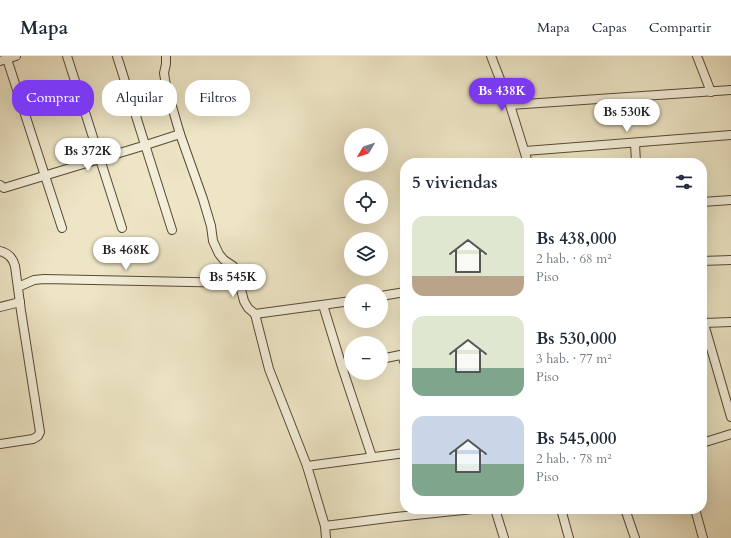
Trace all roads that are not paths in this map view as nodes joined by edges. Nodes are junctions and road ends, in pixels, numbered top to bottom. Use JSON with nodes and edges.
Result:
{"nodes":[{"id":1,"x":16,"y":56,"type":"edge"},
{"id":2,"x":117,"y":56,"type":"edge"},
{"id":3,"x":166,"y":56,"type":"edge"},
{"id":4,"x":491,"y":56,"type":"edge"},
{"id":5,"x":697,"y":56,"type":"edge"},
{"id":6,"x":70,"y":57,"type":"edge"},
{"id":7,"x":4,"y":60,"type":"edge"},
{"id":8,"x":731,"y":90,"type":"edge"},
{"id":9,"x":711,"y":92,"type":"junction"},
{"id":10,"x":510,"y":105,"type":"junction"},
{"id":11,"x":180,"y":134,"type":"junction"},
{"id":12,"x":731,"y":135,"type":"edge"},
{"id":13,"x":635,"y":143,"type":"junction"},
{"id":14,"x":146,"y":145,"type":"junction"},
{"id":15,"x":525,"y":151,"type":"junction"},
{"id":16,"x":100,"y":158,"type":"junction"},
{"id":17,"x":527,"y":158,"type":"edge"},
{"id":18,"x":636,"y":158,"type":"edge"},
{"id":19,"x":44,"y":175,"type":"junction"},
{"id":20,"x":0,"y":184,"type":"edge"},
{"id":21,"x":731,"y":200,"type":"edge"},
{"id":22,"x":707,"y":202,"type":"edge"},
{"id":23,"x":62,"y":228,"type":"dead end"},
{"id":24,"x":122,"y":228,"type":"dead end"},
{"id":25,"x":172,"y":230,"type":"dead end"},
{"id":26,"x":0,"y":251,"type":"edge"},
{"id":27,"x":731,"y":260,"type":"edge"},
{"id":28,"x":707,"y":261,"type":"edge"},
{"id":29,"x":239,"y":283,"type":"junction"},
{"id":30,"x":18,"y":287,"type":"junction"},
{"id":31,"x":400,"y":293,"type":"edge"},
{"id":32,"x":388,"y":295,"type":"edge"},
{"id":33,"x":20,"y":302,"type":"junction"},
{"id":34,"x":344,"y":302,"type":"edge"},
{"id":35,"x":323,"y":305,"type":"junction"},
{"id":36,"x":0,"y":307,"type":"edge"},
{"id":37,"x":255,"y":314,"type":"junction"},
{"id":38,"x":707,"y":320,"type":"edge"},
{"id":39,"x":731,"y":322,"type":"edge"},
{"id":40,"x":707,"y":334,"type":"edge"},
{"id":41,"x":400,"y":356,"type":"edge"},
{"id":42,"x":388,"y":358,"type":"edge"},
{"id":43,"x":342,"y":367,"type":"joint"},
{"id":44,"x":731,"y":418,"type":"edge"},
{"id":45,"x":731,"y":434,"type":"edge"},
{"id":46,"x":707,"y":441,"type":"edge"},
{"id":47,"x":0,"y":444,"type":"edge"},
{"id":48,"x":400,"y":454,"type":"edge"},
{"id":49,"x":372,"y":457,"type":"junction"},
{"id":50,"x":307,"y":466,"type":"junction"},
{"id":51,"x":425,"y":514,"type":"edge"},
{"id":52,"x":497,"y":514,"type":"edge"},
{"id":53,"x":562,"y":514,"type":"edge"},
{"id":54,"x":627,"y":514,"type":"edge"},
{"id":55,"x":696,"y":514,"type":"edge"},
{"id":56,"x":325,"y":526,"type":"junction"},
{"id":57,"x":326,"y":538,"type":"edge"},
{"id":58,"x":504,"y":538,"type":"edge"},
{"id":59,"x":569,"y":538,"type":"edge"},
{"id":60,"x":635,"y":538,"type":"edge"},
{"id":61,"x":703,"y":538,"type":"edge"}],
"edges":[{"from":1,"to":7,"type":"street"},
{"from":2,"to":14,"type":"street"},
{"from":3,"to":11,"type":"street"},
{"from":4,"to":10,"type":"street"},
{"from":5,"to":9,"type":"street"},
{"from":6,"to":16,"type":"street"},
{"from":7,"to":19,"type":"street"},
{"from":8,"to":9,"type":"street"},
{"from":9,"to":10,"type":"street"},
{"from":10,"to":15,"type":"street"},
{"from":11,"to":14,"type":"street"},
{"from":11,"to":29,"type":"street"},
{"from":12,"to":13,"type":"street"},
{"from":13,"to":15,"type":"street"},
{"from":13,"to":18,"type":"street"},
{"from":14,"to":16,"type":"street"},
{"from":14,"to":25,"type":"street"},
{"from":15,"to":17,"type":"street"},
{"from":16,"to":19,"type":"street"},
{"from":16,"to":24,"type":"street"},
{"from":19,"to":20,"type":"street"},
{"from":19,"to":23,"type":"street"},
{"from":21,"to":22,"type":"street"},
{"from":26,"to":30,"type":"street"},
{"from":27,"to":28,"type":"street"},
{"from":29,"to":30,"type":"street"},
{"from":29,"to":37,"type":"street"},
{"from":30,"to":33,"type":"street"},
{"from":31,"to":32,"type":"street"},
{"from":33,"to":36,"type":"street"},
{"from":33,"to":47,"type":"street"},
{"from":34,"to":35,"type":"street"},
{"from":35,"to":37,"type":"street"},
{"from":35,"to":43,"type":"street"},
{"from":37,"to":50,"type":"street"},
{"from":38,"to":39,"type":"street"},
{"from":40,"to":44,"type":"street"},
{"from":41,"to":42,"type":"street"},
{"from":43,"to":49,"type":"street"},
{"from":45,"to":46,"type":"street"},
{"from":48,"to":49,"type":"street"},
{"from":49,"to":50,"type":"street"},
{"from":50,"to":56,"type":"street"},
{"from":51,"to":56,"type":"street"},
{"from":52,"to":58,"type":"street"},
{"from":53,"to":59,"type":"street"},
{"from":54,"to":60,"type":"street"},
{"from":55,"to":61,"type":"street"},
{"from":56,"to":57,"type":"street"}]}
